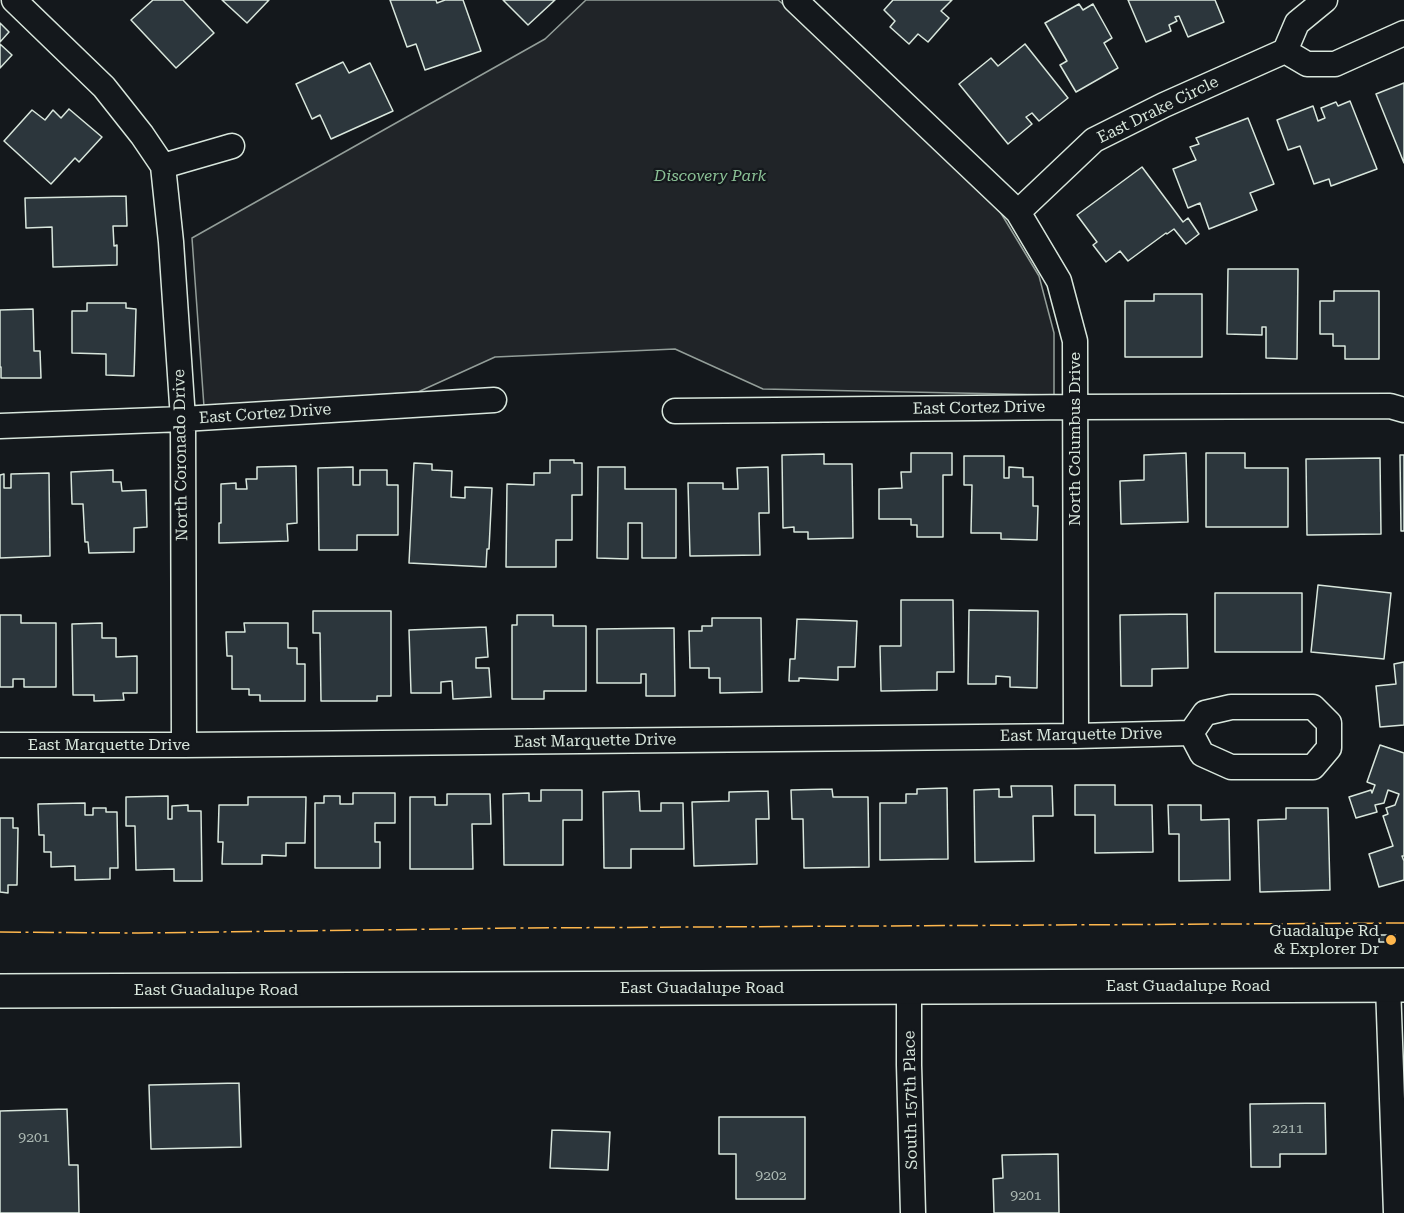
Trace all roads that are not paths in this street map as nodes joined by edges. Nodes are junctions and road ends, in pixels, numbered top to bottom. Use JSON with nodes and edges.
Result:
{"nodes":[{"id":1,"x":14,"y":0,"type":"edge"},
{"id":2,"x":1325,"y":0,"type":"edge"},
{"id":3,"x":803,"y":2,"type":"edge"},
{"id":4,"x":1404,"y":33,"type":"edge"},
{"id":5,"x":1285,"y":51,"type":"junction"},
{"id":6,"x":232,"y":146,"type":"dead end"},
{"id":7,"x":163,"y":166,"type":"junction"},
{"id":8,"x":1018,"y":212,"type":"junction"},
{"id":9,"x":494,"y":400,"type":"dead end"},
{"id":10,"x":1399,"y":406,"type":"edge"},
{"id":11,"x":1075,"y":407,"type":"junction"},
{"id":12,"x":675,"y":411,"type":"dead end"},
{"id":13,"x":183,"y":419,"type":"junction"},
{"id":14,"x":0,"y":426,"type":"edge"},
{"id":15,"x":1191,"y":733,"type":"junction"},
{"id":16,"x":1076,"y":736,"type":"junction"},
{"id":17,"x":0,"y":745,"type":"edge"},
{"id":18,"x":184,"y":746,"type":"junction"},
{"id":19,"x":1396,"y":985,"type":"edge"},
{"id":20,"x":909,"y":987,"type":"junction"},
{"id":21,"x":0,"y":991,"type":"edge"},
{"id":22,"x":913,"y":1213,"type":"edge"},
{"id":23,"x":1396,"y":1213,"type":"edge"}],
"edges":[{"from":1,"to":7,"type":"street","name":"North Coronado Drive"},
{"from":2,"to":5,"type":"street"},
{"from":3,"to":8,"type":"street","name":"North Columbus Drive"},
{"from":4,"to":5,"type":"street"},
{"from":5,"to":8,"type":"street","name":"East Drake Circle"},
{"from":6,"to":7,"type":"street"},
{"from":7,"to":13,"type":"street","name":"North Coronado Drive"},
{"from":8,"to":11,"type":"street","name":"North Columbus Drive"},
{"from":9,"to":13,"type":"street","name":"East Cortez Drive"},
{"from":10,"to":11,"type":"street","name":"East Cortez Drive"},
{"from":11,"to":12,"type":"street","name":"East Cortez Drive"},
{"from":11,"to":16,"type":"street","name":"North Columbus Drive"},
{"from":13,"to":14,"type":"street","name":"East Cortez Drive"},
{"from":13,"to":18,"type":"street","name":"North Coronado Drive"},
{"from":15,"to":15,"type":"street"},
{"from":15,"to":16,"type":"street","name":"East Marquette Drive"},
{"from":16,"to":18,"type":"street","name":"East Marquette Drive"},
{"from":17,"to":18,"type":"street","name":"East Marquette Drive"},
{"from":19,"to":20,"type":"main road","name":"East Guadalupe Road"},
{"from":19,"to":23,"type":"street"},
{"from":20,"to":21,"type":"main road","name":"East Guadalupe Road"},
{"from":20,"to":22,"type":"street","name":"South 157th Place"}]}
